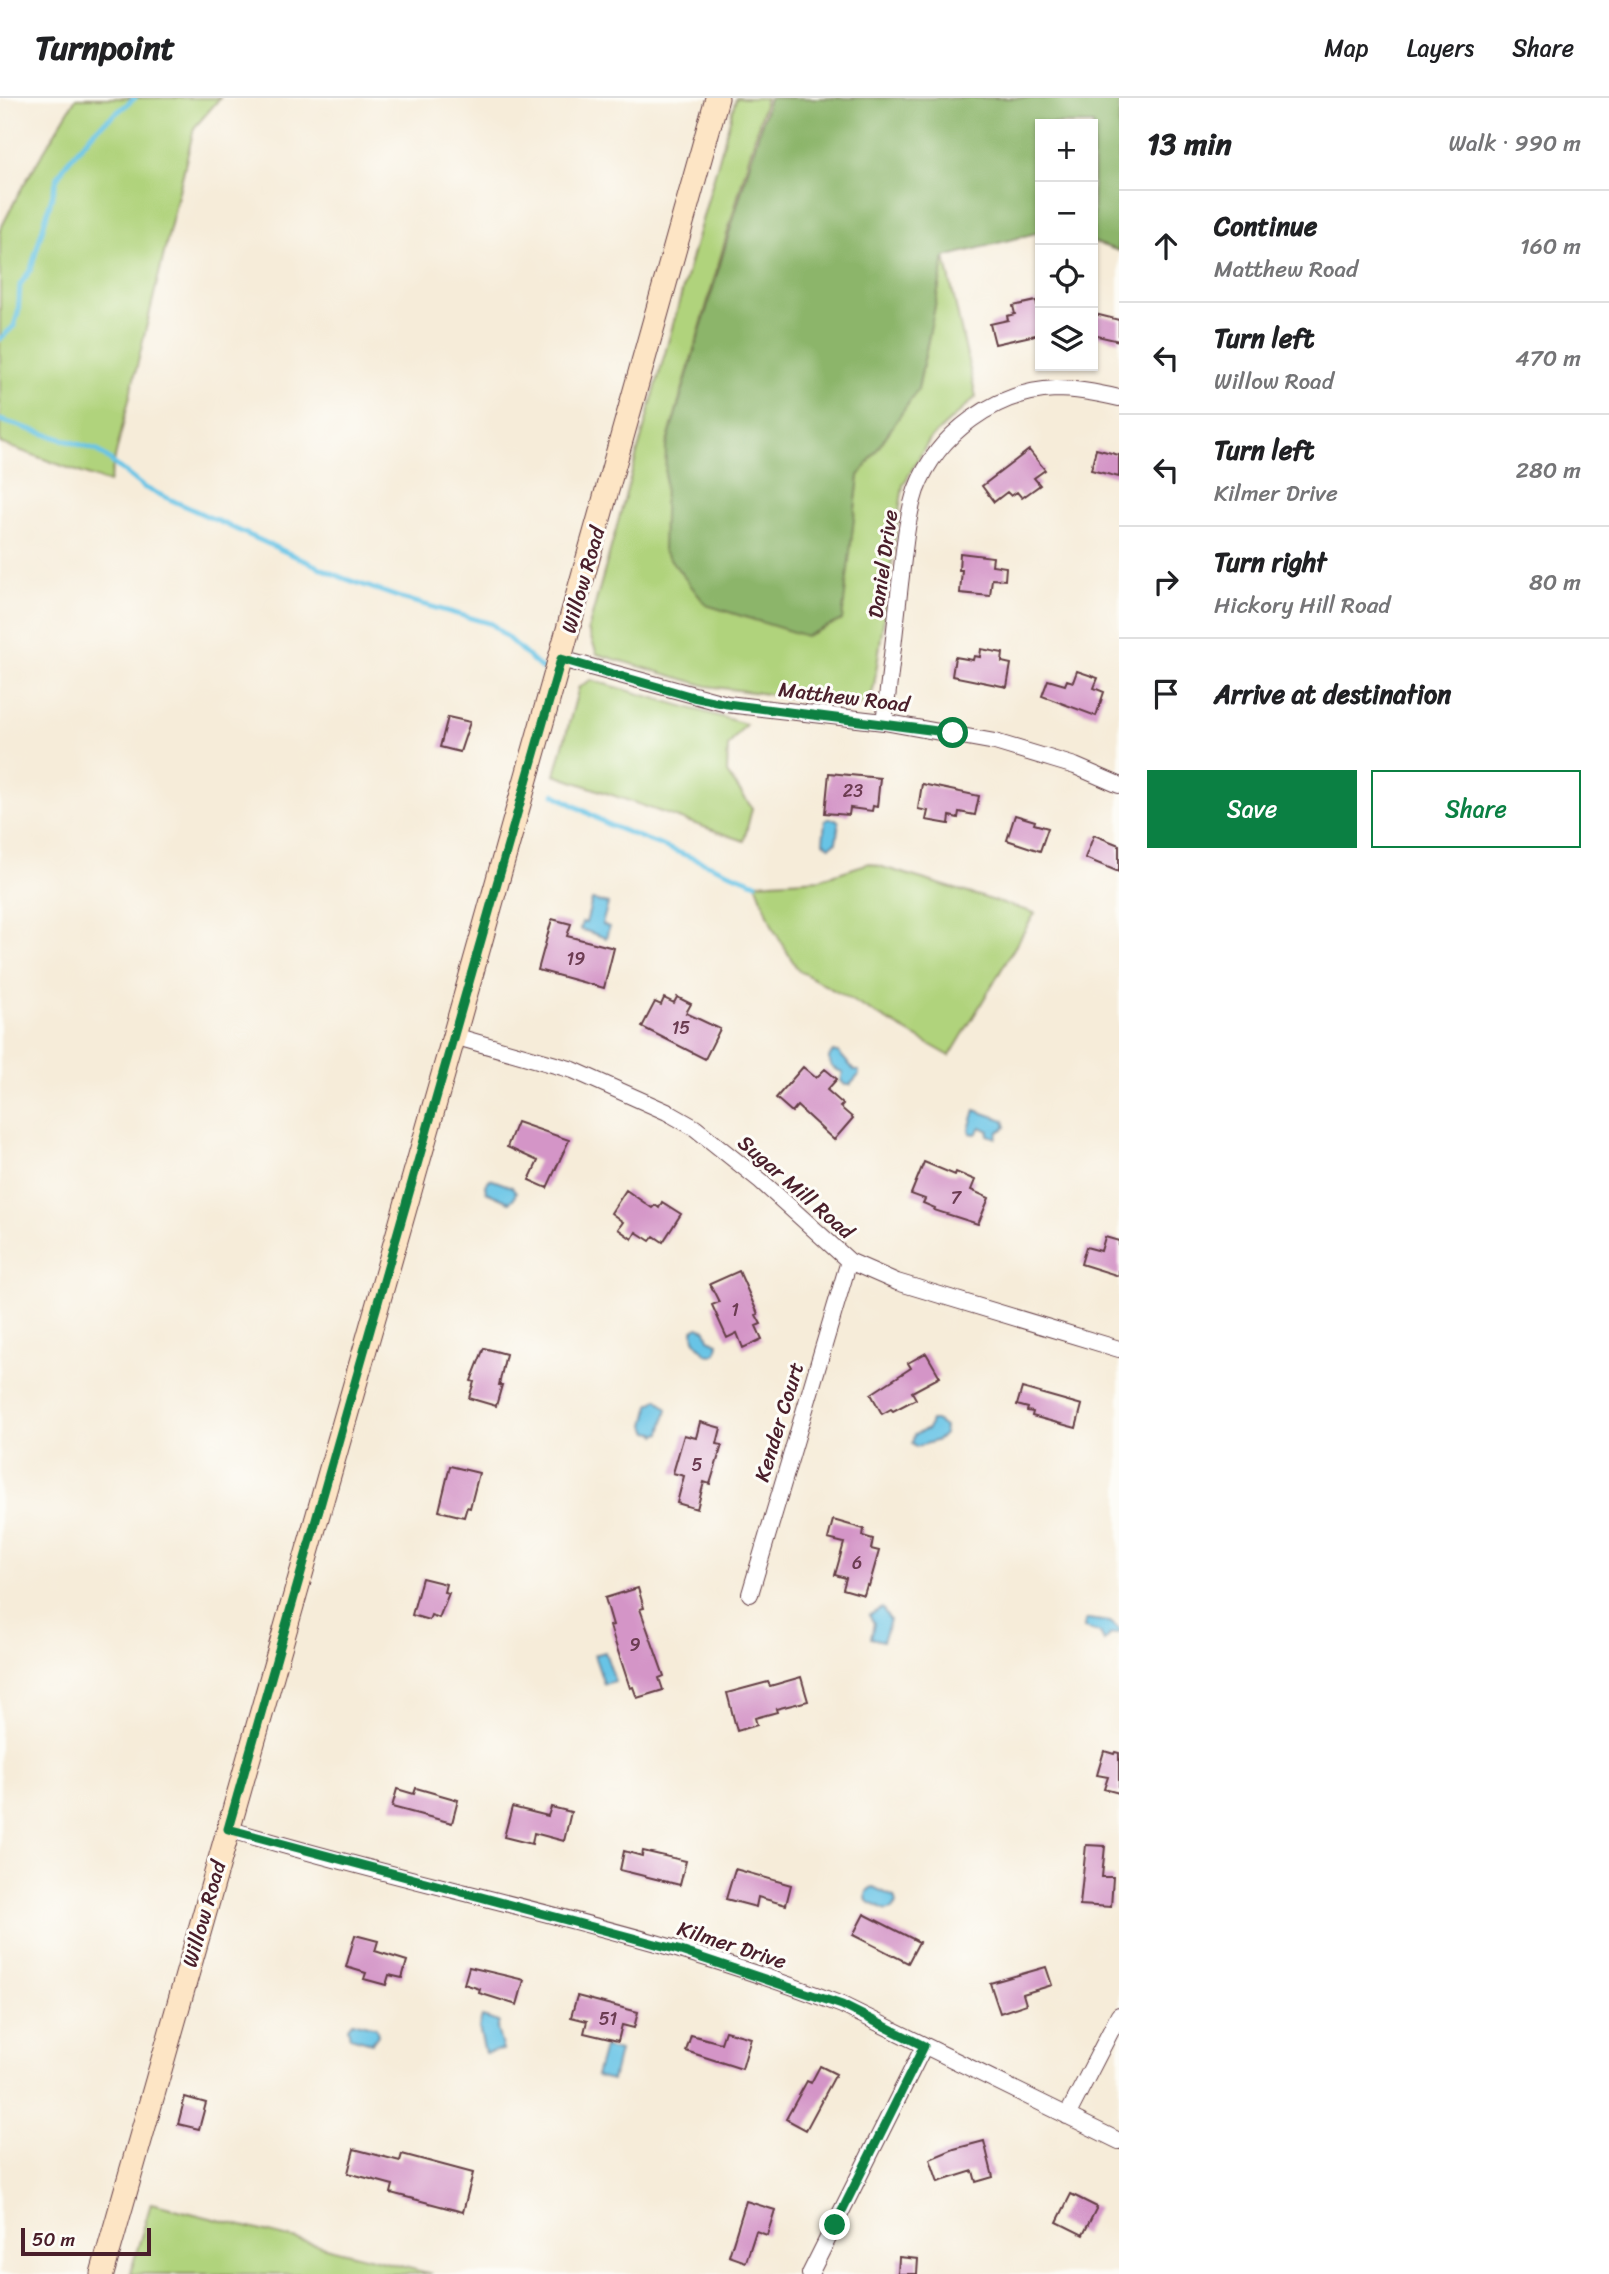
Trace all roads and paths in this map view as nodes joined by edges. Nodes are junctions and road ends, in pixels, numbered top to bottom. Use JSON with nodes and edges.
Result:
{"nodes":[{"id":1,"x":717,"y":98,"type":"edge"},
{"id":2,"x":1119,"y":398,"type":"edge"},
{"id":3,"x":561,"y":659,"type":"junction"},
{"id":4,"x":884,"y":722,"type":"junction"},
{"id":5,"x":1119,"y":785,"type":"edge"},
{"id":6,"x":454,"y":1036,"type":"junction"},
{"id":7,"x":849,"y":1261,"type":"junction"},
{"id":8,"x":1119,"y":1349,"type":"edge"},
{"id":9,"x":750,"y":1594,"type":"dead end"},
{"id":10,"x":228,"y":1829,"type":"junction"},
{"id":11,"x":1119,"y":2015,"type":"edge"},
{"id":12,"x":924,"y":2046,"type":"junction"},
{"id":13,"x":1067,"y":2116,"type":"junction"},
{"id":14,"x":1119,"y":2141,"type":"edge"},
{"id":15,"x":102,"y":2274,"type":"edge"},
{"id":16,"x":810,"y":2274,"type":"edge"}],
"edges":[{"from":1,"to":3,"type":"street","name":"Willow Road"},
{"from":2,"to":4,"type":"street","name":"Daniel Drive"},
{"from":3,"to":4,"type":"street","name":"Matthew Road"},
{"from":3,"to":6,"type":"street","name":"Willow Road"},
{"from":4,"to":5,"type":"street","name":"Matthew Road"},
{"from":6,"to":7,"type":"street","name":"Sugar Mill Road"},
{"from":6,"to":10,"type":"street","name":"Willow Road"},
{"from":7,"to":8,"type":"street","name":"Sugar Mill Road"},
{"from":7,"to":9,"type":"street","name":"Kender Court"},
{"from":10,"to":12,"type":"street","name":"Kilmer Drive"},
{"from":10,"to":15,"type":"street","name":"Willow Road"},
{"from":11,"to":13,"type":"street"},
{"from":12,"to":13,"type":"street","name":"Kilmer Drive"},
{"from":12,"to":16,"type":"street"},
{"from":13,"to":14,"type":"street","name":"Kilmer Drive"}]}
